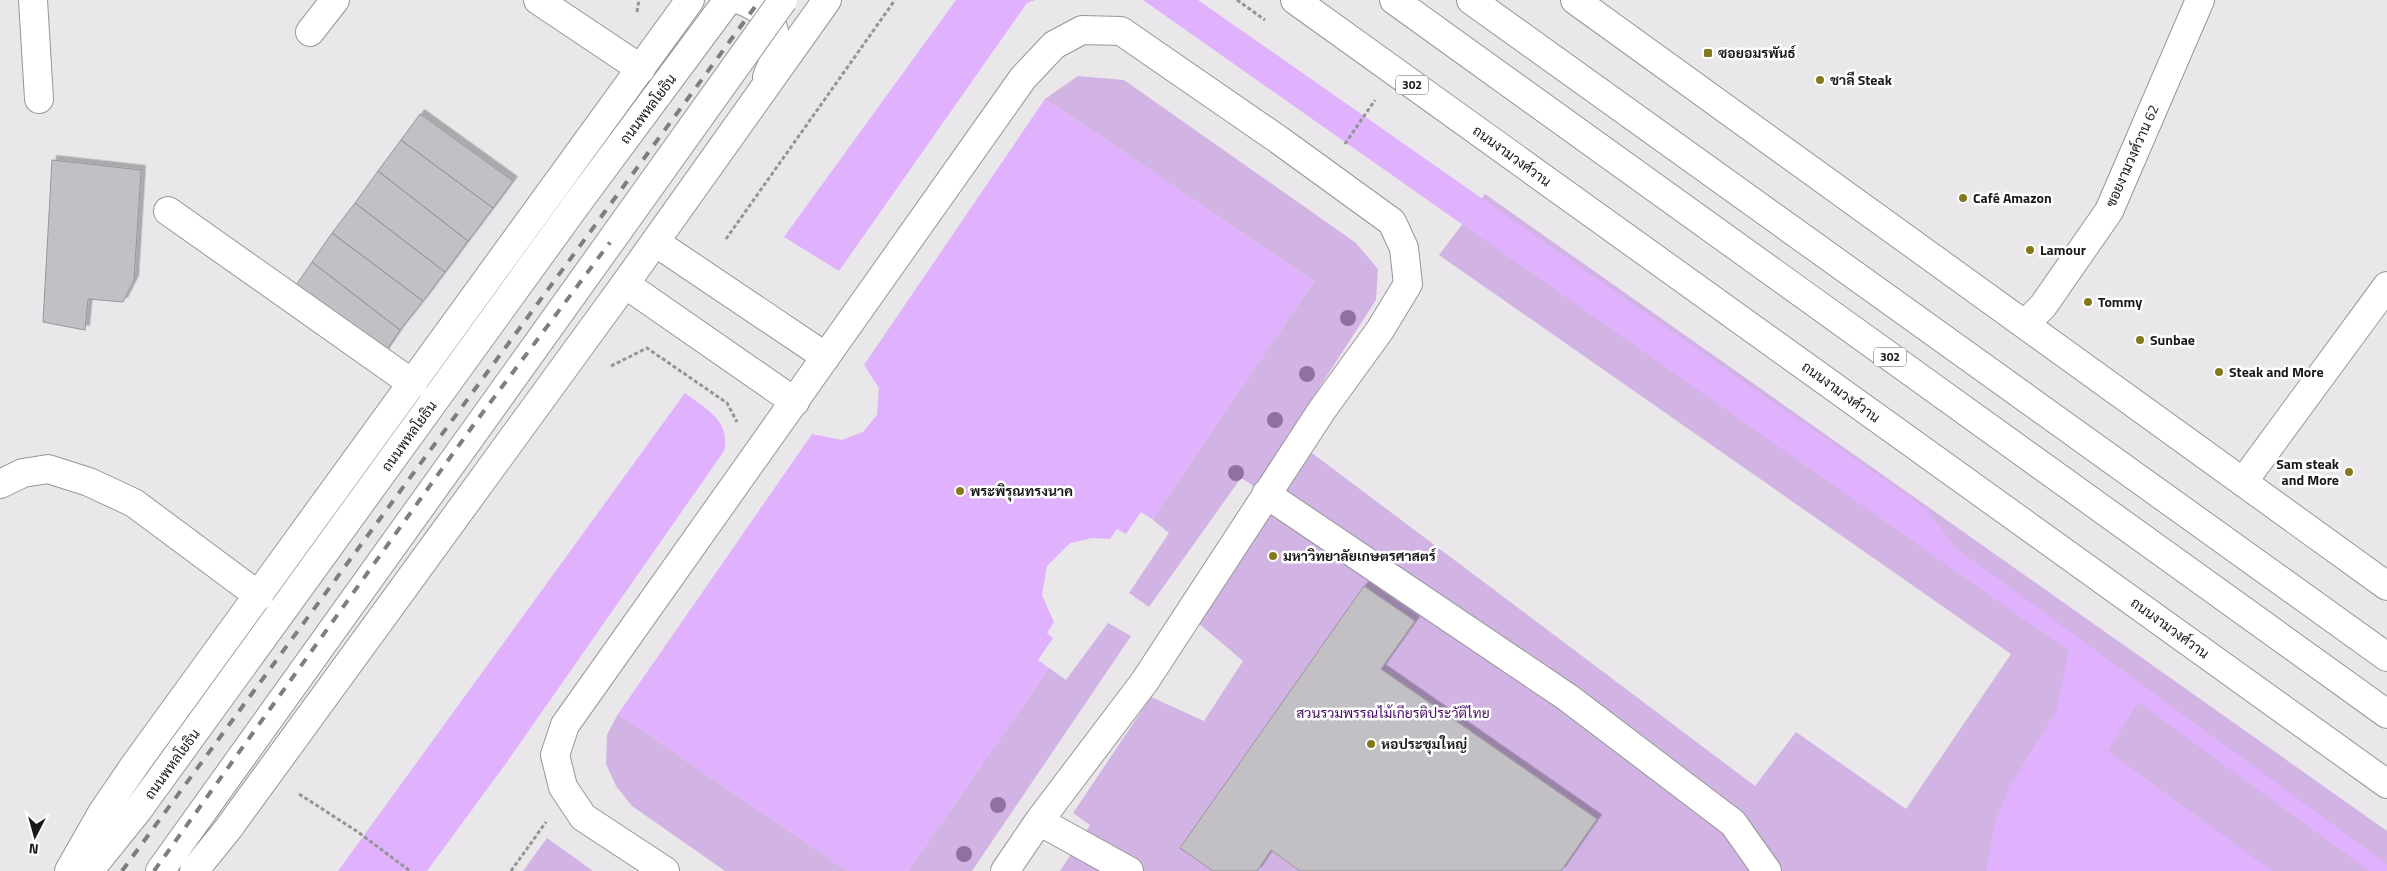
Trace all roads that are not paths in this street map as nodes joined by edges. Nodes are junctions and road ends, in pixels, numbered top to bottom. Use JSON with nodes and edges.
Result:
{"nodes":[{"id":1,"x":33,"y":0,"type":"edge"},
{"id":2,"x":335,"y":0,"type":"edge"},
{"id":3,"x":538,"y":0,"type":"edge"},
{"id":4,"x":670,"y":0,"type":"edge"},
{"id":5,"x":690,"y":0,"type":"edge"},
{"id":6,"x":716,"y":0,"type":"edge"},
{"id":7,"x":728,"y":0,"type":"edge"},
{"id":8,"x":740,"y":0,"type":"edge"},
{"id":9,"x":783,"y":0,"type":"edge"},
{"id":10,"x":827,"y":0,"type":"edge"},
{"id":11,"x":1295,"y":0,"type":"edge"},
{"id":12,"x":1394,"y":0,"type":"edge"},
{"id":13,"x":1470,"y":0,"type":"edge"},
{"id":14,"x":1575,"y":0,"type":"edge"},
{"id":15,"x":2200,"y":0,"type":"edge"},
{"id":16,"x":310,"y":32,"type":"dead end"},
{"id":17,"x":663,"y":37,"type":"junction"},
{"id":18,"x":641,"y":68,"type":"junction"},
{"id":19,"x":39,"y":99,"type":"dead end"},
{"id":20,"x":757,"y":99,"type":"junction"},
{"id":21,"x":168,"y":211,"type":"dead end"},
{"id":22,"x":655,"y":242,"type":"junction"},
{"id":23,"x":625,"y":284,"type":"junction"},
{"id":24,"x":2387,"y":286,"type":"edge"},
{"id":25,"x":2025,"y":324,"type":"junction"},
{"id":26,"x":826,"y":357,"type":"junction"},
{"id":27,"x":413,"y":384,"type":"junction"},
{"id":28,"x":794,"y":402,"type":"junction"},
{"id":29,"x":2243,"y":482,"type":"junction"},
{"id":30,"x":0,"y":484,"type":"edge"},
{"id":31,"x":1266,"y":494,"type":"junction"},
{"id":32,"x":2387,"y":586,"type":"edge"},
{"id":33,"x":259,"y":596,"type":"junction"},
{"id":34,"x":2387,"y":657,"type":"edge"},
{"id":35,"x":2387,"y":714,"type":"edge"},
{"id":36,"x":2387,"y":784,"type":"edge"},
{"id":37,"x":1039,"y":821,"type":"junction"},
{"id":38,"x":69,"y":871,"type":"edge"},
{"id":39,"x":89,"y":871,"type":"edge"},
{"id":40,"x":160,"y":871,"type":"edge"},
{"id":41,"x":194,"y":871,"type":"edge"},
{"id":42,"x":665,"y":871,"type":"edge"},
{"id":43,"x":1005,"y":871,"type":"edge"},
{"id":44,"x":1129,"y":871,"type":"edge"},
{"id":45,"x":1767,"y":871,"type":"edge"}],
"edges":[{"from":1,"to":19,"type":"main road"},
{"from":2,"to":16,"type":"main road"},
{"from":3,"to":18,"type":"main road"},
{"from":4,"to":17,"type":"main road"},
{"from":5,"to":17,"type":"main road","name":"ถนนพหลโยธิน"},
{"from":6,"to":17,"type":"main road"},
{"from":7,"to":39,"type":"main road","name":"ถนนพหลโยธิน"},
{"from":8,"to":20,"type":"main road"},
{"from":9,"to":40,"type":"main road","bridge":true},
{"from":10,"to":20,"type":"main road"},
{"from":11,"to":36,"type":"main road","name":"ถนนงามวงศ์วาน","number":"302"},
{"from":12,"to":35,"type":"main road","number":"302"},
{"from":13,"to":34,"type":"main road"},
{"from":14,"to":25,"type":"main road"},
{"from":15,"to":25,"type":"main road","name":"ซอยงามวงศ์วาน 62"},
{"from":17,"to":18,"type":"main road","name":"ถนนพหลโยธิน"},
{"from":18,"to":27,"type":"main road","name":"ถนนพหลโยธิน"},
{"from":20,"to":22,"type":"main road"},
{"from":21,"to":27,"type":"main road"},
{"from":22,"to":23,"type":"main road"},
{"from":22,"to":26,"type":"main road"},
{"from":23,"to":28,"type":"main road"},
{"from":23,"to":41,"type":"main road"},
{"from":24,"to":29,"type":"main road"},
{"from":25,"to":29,"type":"main road"},
{"from":26,"to":28,"type":"main road"},
{"from":26,"to":31,"type":"main road"},
{"from":27,"to":33,"type":"main road","name":"ถนนพหลโยธิน"},
{"from":28,"to":42,"type":"main road"},
{"from":29,"to":32,"type":"main road"},
{"from":30,"to":33,"type":"main road"},
{"from":31,"to":37,"type":"main road"},
{"from":31,"to":45,"type":"main road"},
{"from":33,"to":38,"type":"main road","name":"ถนนพหลโยธิน"},
{"from":37,"to":43,"type":"main road"},
{"from":37,"to":44,"type":"main road"}]}
